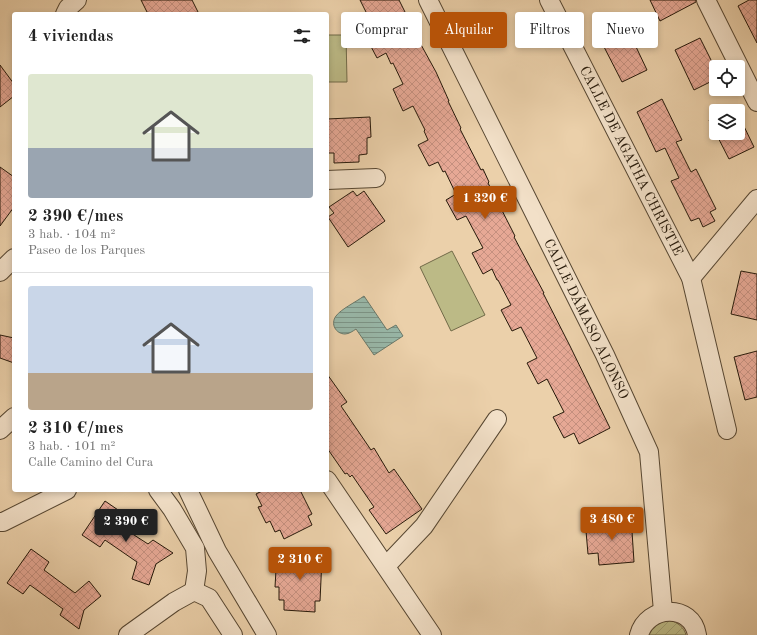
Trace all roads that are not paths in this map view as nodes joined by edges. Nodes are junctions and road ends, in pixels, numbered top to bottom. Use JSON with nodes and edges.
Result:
{"nodes":[{"id":1,"x":77,"y":0,"type":"edge"},
{"id":2,"x":428,"y":0,"type":"edge"},
{"id":3,"x":549,"y":0,"type":"edge"},
{"id":4,"x":706,"y":0,"type":"edge"},
{"id":5,"x":66,"y":12,"type":"edge"},
{"id":6,"x":757,"y":102,"type":"edge"},
{"id":7,"x":376,"y":178,"type":"dead end"},
{"id":8,"x":329,"y":180,"type":"edge"},
{"id":9,"x":757,"y":199,"type":"edge"},
{"id":10,"x":12,"y":259,"type":"edge"},
{"id":11,"x":0,"y":272,"type":"edge"},
{"id":12,"x":691,"y":278,"type":"junction"},
{"id":13,"x":12,"y":419,"type":"edge"},
{"id":14,"x":497,"y":420,"type":"dead end"},
{"id":15,"x":0,"y":430,"type":"edge"},
{"id":16,"x":727,"y":430,"type":"dead end"},
{"id":17,"x":329,"y":483,"type":"edge"},
{"id":18,"x":63,"y":492,"type":"edge"},
{"id":19,"x":159,"y":492,"type":"edge"},
{"id":20,"x":189,"y":492,"type":"edge"},
{"id":21,"x":0,"y":522,"type":"edge"},
{"id":22,"x":386,"y":566,"type":"junction"},
{"id":23,"x":194,"y":591,"type":"junction"},
{"id":24,"x":663,"y":612,"type":"junction"},
{"id":25,"x":128,"y":635,"type":"edge"},
{"id":26,"x":233,"y":635,"type":"edge"},
{"id":27,"x":267,"y":635,"type":"edge"},
{"id":28,"x":432,"y":635,"type":"edge"},
{"id":29,"x":639,"y":635,"type":"edge"},
{"id":30,"x":698,"y":635,"type":"edge"}],
"edges":[{"from":1,"to":5,"type":"street"},
{"from":2,"to":24,"type":"street","name":"CALLE DÁMASO ALONSO"},
{"from":3,"to":12,"type":"street","name":"CALLE DE AGATHA CHRISTIE"},
{"from":4,"to":6,"type":"street"},
{"from":7,"to":8,"type":"street"},
{"from":9,"to":12,"type":"street"},
{"from":10,"to":11,"type":"street"},
{"from":12,"to":16,"type":"street","name":"CALLE DE AGATHA CHRISTIE"},
{"from":13,"to":15,"type":"street"},
{"from":14,"to":22,"type":"street"},
{"from":17,"to":22,"type":"street"},
{"from":18,"to":21,"type":"street"},
{"from":19,"to":23,"type":"street"},
{"from":20,"to":27,"type":"street"},
{"from":22,"to":28,"type":"street"},
{"from":23,"to":25,"type":"street"},
{"from":23,"to":26,"type":"street"},
{"from":24,"to":29,"type":"street"},
{"from":24,"to":30,"type":"street"}]}
